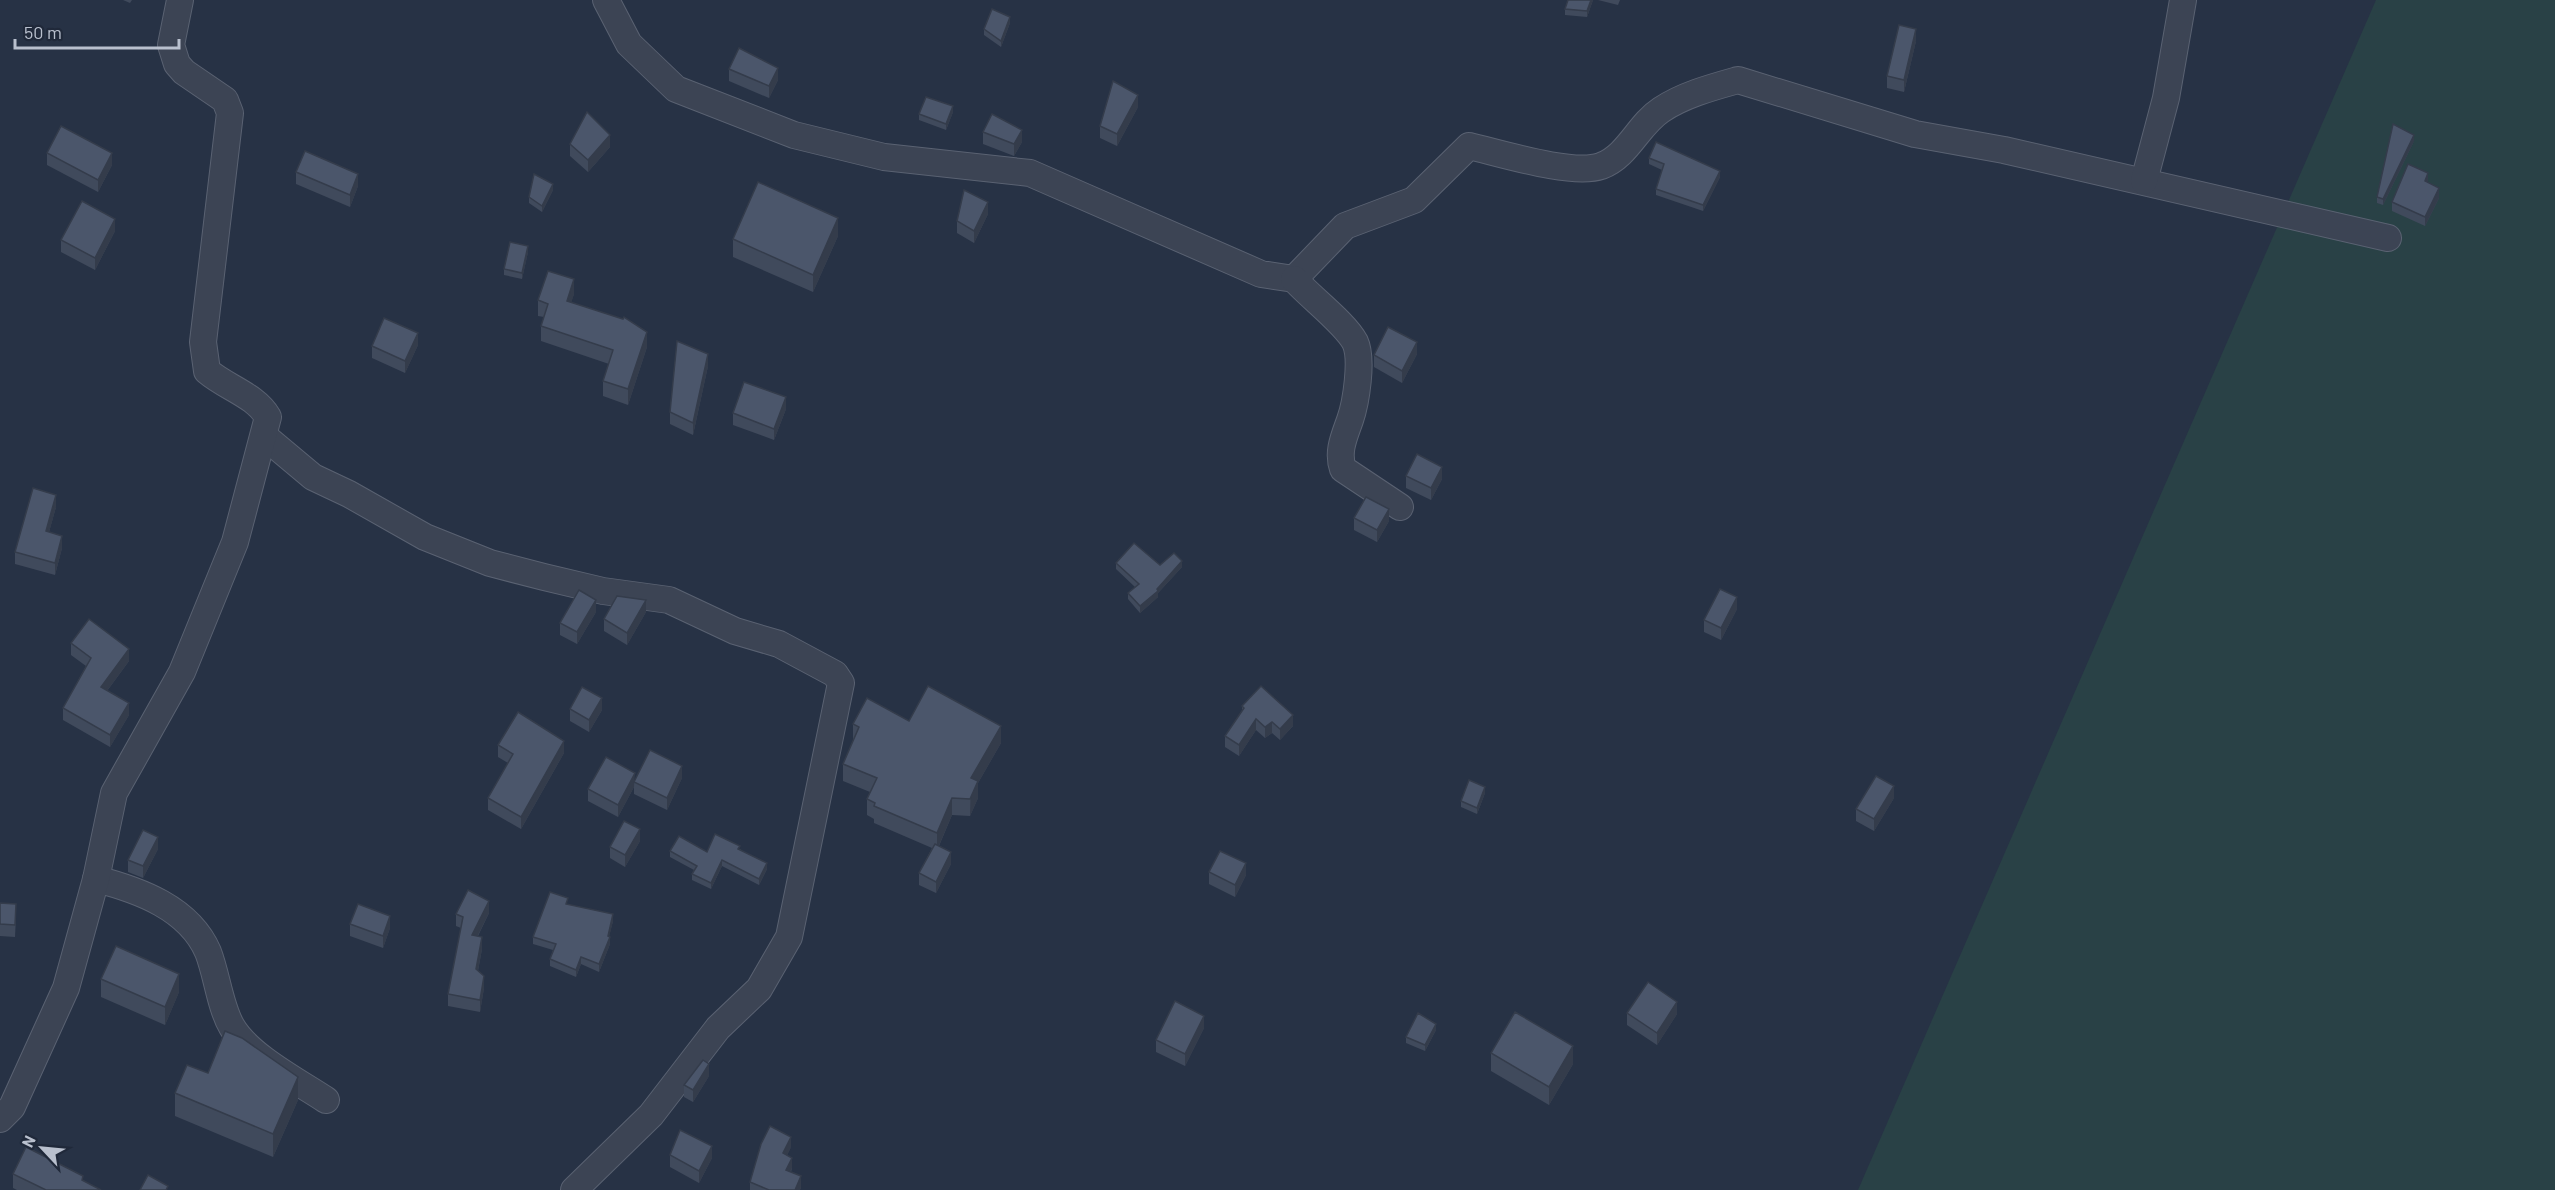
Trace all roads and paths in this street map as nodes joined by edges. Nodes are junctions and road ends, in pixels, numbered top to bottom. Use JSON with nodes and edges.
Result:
{"nodes":[{"id":1,"x":180,"y":0,"type":"edge"},
{"id":2,"x":606,"y":0,"type":"edge"},
{"id":3,"x":2183,"y":0,"type":"edge"},
{"id":4,"x":2144,"y":181,"type":"junction"},
{"id":5,"x":2388,"y":238,"type":"dead end"},
{"id":6,"x":1294,"y":279,"type":"junction"},
{"id":7,"x":264,"y":436,"type":"junction"},
{"id":8,"x":1400,"y":507,"type":"dead end"},
{"id":9,"x":96,"y":879,"type":"junction"},
{"id":10,"x":327,"y":1100,"type":"dead end"},
{"id":11,"x":0,"y":1119,"type":"edge"},
{"id":12,"x":574,"y":1190,"type":"edge"}],
"edges":[{"from":1,"to":7,"type":"street"},
{"from":2,"to":6,"type":"street"},
{"from":3,"to":4,"type":"street"},
{"from":4,"to":5,"type":"street"},
{"from":4,"to":6,"type":"street"},
{"from":6,"to":8,"type":"street"},
{"from":7,"to":9,"type":"street"},
{"from":7,"to":12,"type":"street"},
{"from":9,"to":10,"type":"street"},
{"from":9,"to":11,"type":"street"}]}
